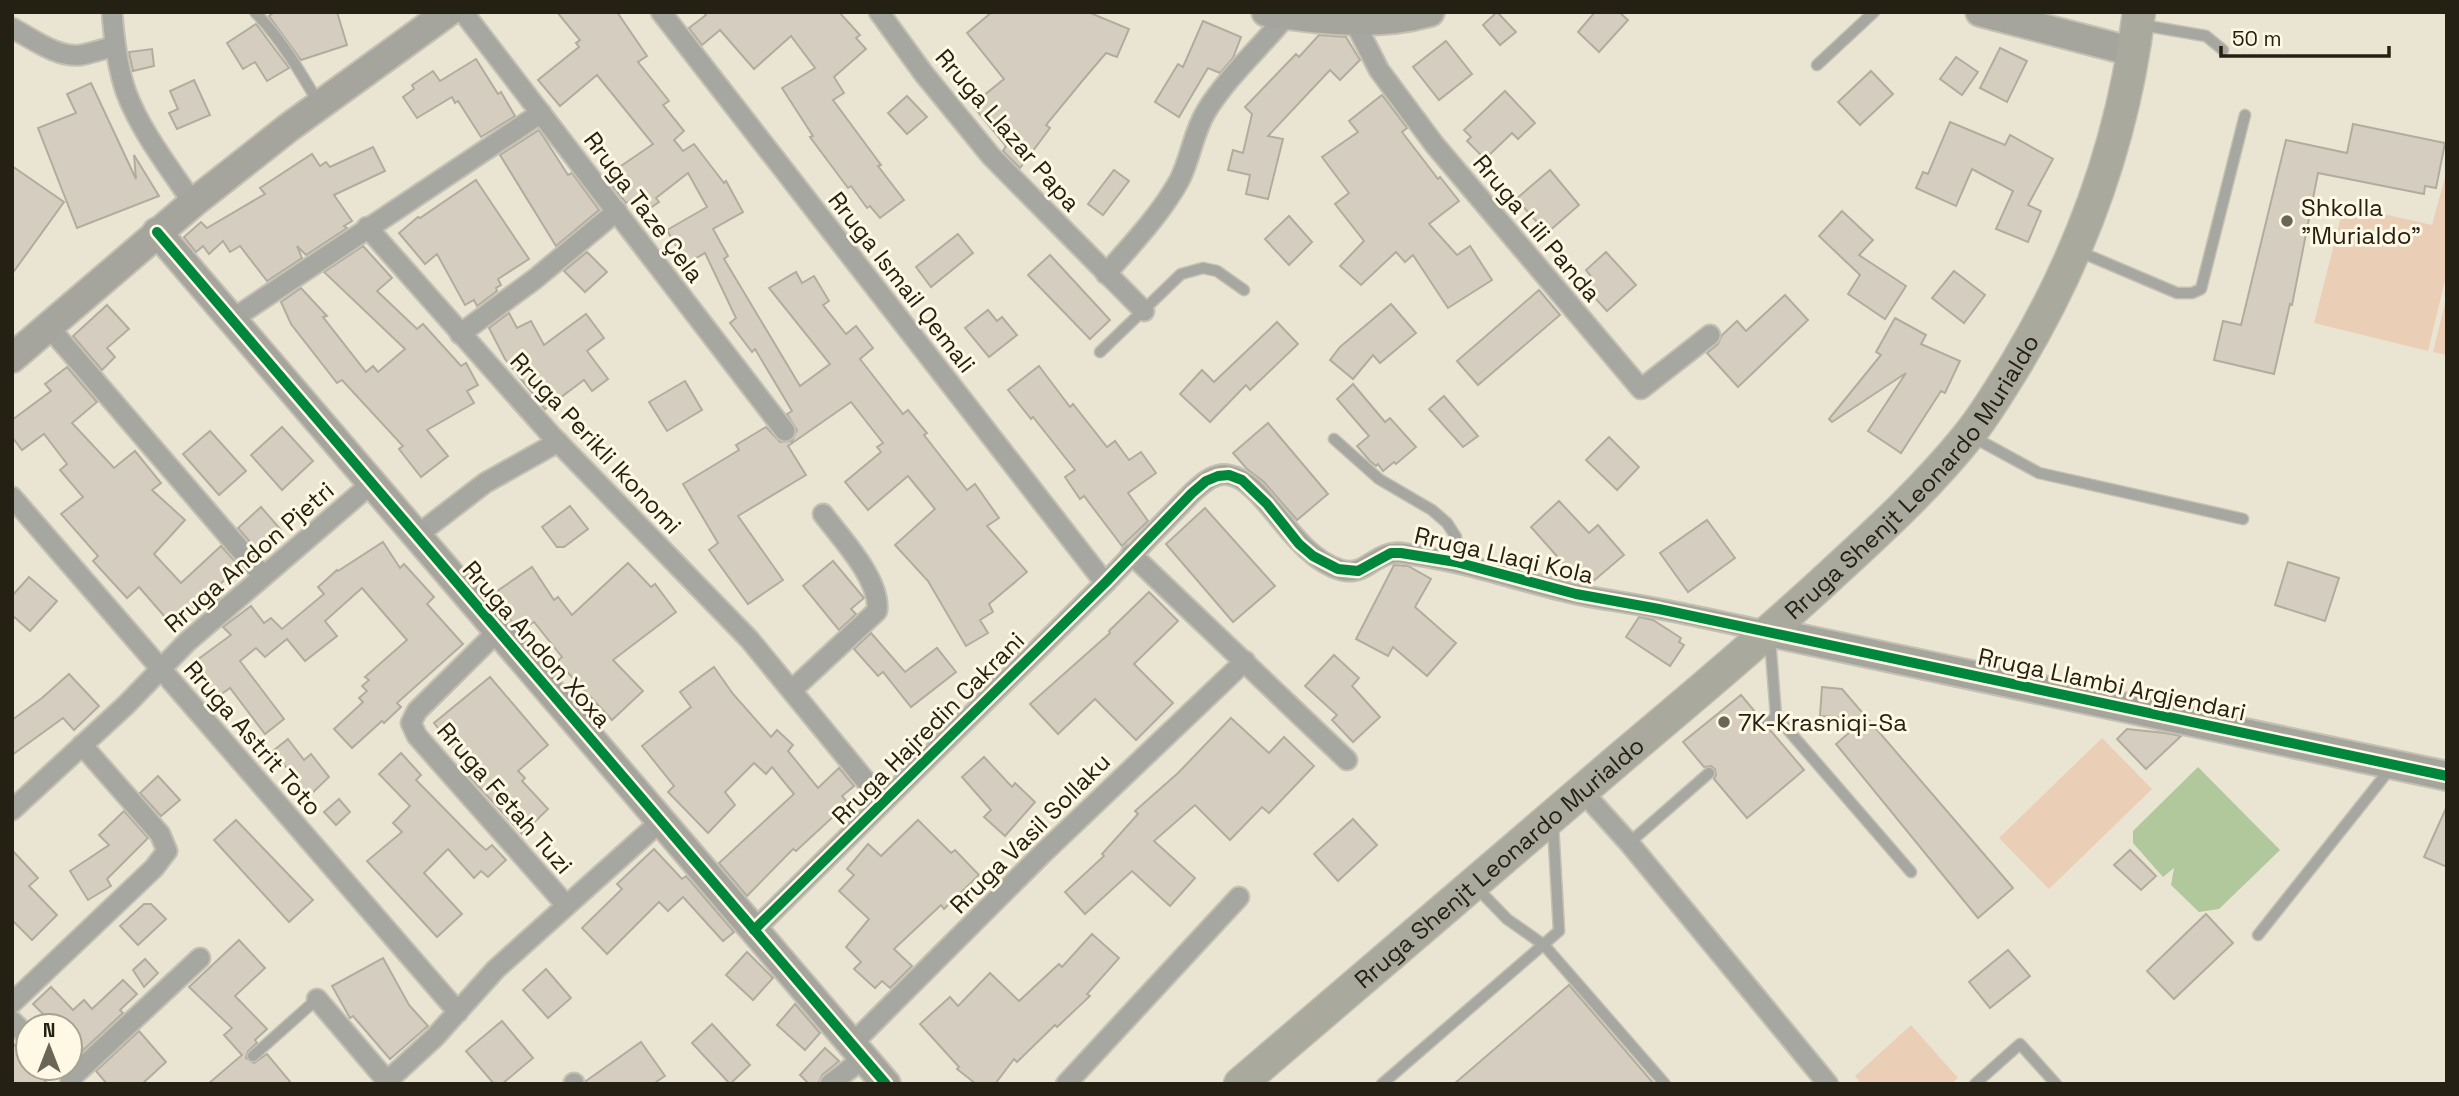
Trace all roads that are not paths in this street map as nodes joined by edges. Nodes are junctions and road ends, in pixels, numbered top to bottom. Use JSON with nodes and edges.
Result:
{"nodes":[{"id":1,"x":112,"y":12,"type":"edge"},
{"id":2,"x":255,"y":12,"type":"edge"},
{"id":3,"x":448,"y":12,"type":"edge"},
{"id":4,"x":463,"y":12,"type":"edge"},
{"id":5,"x":661,"y":12,"type":"edge"},
{"id":6,"x":879,"y":12,"type":"edge"},
{"id":7,"x":1430,"y":12,"type":"edge"},
{"id":8,"x":1874,"y":12,"type":"edge"},
{"id":9,"x":1980,"y":12,"type":"edge"},
{"id":10,"x":1277,"y":14,"type":"edge"},
{"id":11,"x":1354,"y":21,"type":"junction"},
{"id":12,"x":12,"y":28,"type":"edge"},
{"id":13,"x":2137,"y":29,"type":"edge"},
{"id":14,"x":115,"y":46,"type":"junction"},
{"id":15,"x":2222,"y":50,"type":"dead end"},
{"id":16,"x":1817,"y":65,"type":"dead end"},
{"id":17,"x":320,"y":105,"type":"junction"},
{"id":18,"x":541,"y":113,"type":"junction"},
{"id":19,"x":2245,"y":115,"type":"dead end"},
{"id":20,"x":193,"y":203,"type":"junction"},
{"id":21,"x":617,"y":211,"type":"junction"},
{"id":22,"x":368,"y":227,"type":"junction"},
{"id":23,"x":157,"y":232,"type":"junction"},
{"id":24,"x":2075,"y":249,"type":"junction"},
{"id":25,"x":1106,"y":274,"type":"junction"},
{"id":26,"x":1244,"y":290,"type":"dead end"},
{"id":27,"x":1144,"y":312,"type":"junction"},
{"id":28,"x":231,"y":320,"type":"junction"},
{"id":29,"x":48,"y":326,"type":"junction"},
{"id":30,"x":460,"y":334,"type":"junction"},
{"id":31,"x":1710,"y":335,"type":"dead end"},
{"id":32,"x":1100,"y":352,"type":"dead end"},
{"id":33,"x":12,"y":358,"type":"edge"},
{"id":34,"x":785,"y":431,"type":"dead end"},
{"id":35,"x":1969,"y":435,"type":"junction"},
{"id":36,"x":1334,"y":439,"type":"dead end"},
{"id":37,"x":558,"y":442,"type":"junction"},
{"id":38,"x":372,"y":484,"type":"junction"},
{"id":39,"x":12,"y":497,"type":"edge"},
{"id":40,"x":823,"y":514,"type":"dead end"},
{"id":41,"x":2243,"y":519,"type":"dead end"},
{"id":42,"x":416,"y":536,"type":"junction"},
{"id":43,"x":1130,"y":554,"type":"junction"},
{"id":44,"x":1456,"y":562,"type":"junction"},
{"id":45,"x":262,"y":576,"type":"junction"},
{"id":46,"x":1105,"y":583,"type":"junction"},
{"id":47,"x":498,"y":631,"type":"junction"},
{"id":48,"x":1769,"y":632,"type":"junction"},
{"id":49,"x":1245,"y":661,"type":"junction"},
{"id":50,"x":160,"y":668,"type":"junction"},
{"id":51,"x":792,"y":690,"type":"junction"},
{"id":52,"x":1776,"y":716,"type":"junction"},
{"id":53,"x":1766,"y":725,"type":"dead end"},
{"id":54,"x":82,"y":745,"type":"junction"},
{"id":55,"x":1347,"y":760,"type":"dead end"},
{"id":56,"x":2393,"y":765,"type":"junction"},
{"id":57,"x":1709,"y":773,"type":"dead end"},
{"id":58,"x":2447,"y":776,"type":"edge"},
{"id":59,"x":1582,"y":791,"type":"junction"},
{"id":60,"x":883,"y":802,"type":"junction"},
{"id":61,"x":12,"y":810,"type":"edge"},
{"id":62,"x":1552,"y":816,"type":"junction"},
{"id":63,"x":662,"y":821,"type":"junction"},
{"id":64,"x":1629,"y":843,"type":"junction"},
{"id":65,"x":1911,"y":872,"type":"dead end"},
{"id":66,"x":1474,"y":884,"type":"junction"},
{"id":67,"x":1240,"y":897,"type":"dead end"},
{"id":68,"x":566,"y":905,"type":"junction"},
{"id":69,"x":754,"y":930,"type":"junction"},
{"id":70,"x":2258,"y":935,"type":"dead end"},
{"id":71,"x":1544,"y":945,"type":"junction"},
{"id":72,"x":200,"y":958,"type":"dead end"},
{"id":73,"x":317,"y":999,"type":"joint"},
{"id":74,"x":12,"y":1003,"type":"edge"},
{"id":75,"x":458,"y":1012,"type":"junction"},
{"id":76,"x":858,"y":1051,"type":"junction"},
{"id":77,"x":253,"y":1056,"type":"dead end"},
{"id":78,"x":84,"y":1063,"type":"edge"},
{"id":79,"x":385,"y":1082,"type":"edge"},
{"id":80,"x":830,"y":1084,"type":"edge"},
{"id":81,"x":886,"y":1084,"type":"edge"},
{"id":82,"x":1066,"y":1084,"type":"edge"},
{"id":83,"x":1240,"y":1084,"type":"edge"},
{"id":84,"x":1382,"y":1084,"type":"edge"},
{"id":85,"x":1665,"y":1084,"type":"edge"},
{"id":86,"x":1828,"y":1084,"type":"edge"},
{"id":87,"x":1975,"y":1084,"type":"edge"},
{"id":88,"x":2056,"y":1084,"type":"edge"}],
"edges":[{"from":1,"to":14,"type":"street"},
{"from":2,"to":17,"type":"lane"},
{"from":3,"to":17,"type":"street"},
{"from":4,"to":18,"type":"street","name":"Rruga Taze Çela"},
{"from":5,"to":46,"type":"street","name":"Rruga Ismail Qemali"},
{"from":6,"to":25,"type":"street","name":"Rruga Llazar Papa"},
{"from":7,"to":11,"type":"street"},
{"from":8,"to":16,"type":"lane"},
{"from":9,"to":13,"type":"street"},
{"from":10,"to":11,"type":"street"},
{"from":10,"to":25,"type":"street"},
{"from":11,"to":31,"type":"street","name":"Rruga Lili Panda"},
{"from":12,"to":14,"type":"street"},
{"from":13,"to":15,"type":"lane"},
{"from":13,"to":24,"type":"main road","name":"Rruga Shenjt Leonardo Murialdo"},
{"from":14,"to":20,"type":"street"},
{"from":17,"to":20,"type":"street"},
{"from":18,"to":21,"type":"street","name":"Rruga Taze Çela"},
{"from":18,"to":22,"type":"street"},
{"from":19,"to":24,"type":"lane"},
{"from":20,"to":23,"type":"street"},
{"from":21,"to":30,"type":"street"},
{"from":21,"to":34,"type":"street","name":"Rruga Taze Çela"},
{"from":22,"to":28,"type":"street"},
{"from":22,"to":30,"type":"street","name":"Rruga Perikli Ikonomi"},
{"from":23,"to":28,"type":"street","name":"Rruga Andon Xoxa"},
{"from":23,"to":29,"type":"street"},
{"from":24,"to":35,"type":"main road","name":"Rruga Shenjt Leonardo Murialdo"},
{"from":25,"to":27,"type":"street","name":"Rruga Llazar Papa"},
{"from":26,"to":27,"type":"lane"},
{"from":27,"to":32,"type":"lane"},
{"from":28,"to":38,"type":"street","name":"Rruga Andon Xoxa"},
{"from":29,"to":33,"type":"street"},
{"from":29,"to":45,"type":"street"},
{"from":30,"to":37,"type":"street","name":"Rruga Perikli Ikonomi"},
{"from":35,"to":41,"type":"lane"},
{"from":35,"to":48,"type":"main road","name":"Rruga Shenjt Leonardo Murialdo"},
{"from":36,"to":44,"type":"lane","name":"Rruga Llaqi Kola"},
{"from":37,"to":42,"type":"street"},
{"from":37,"to":51,"type":"street","name":"Rruga Perikli Ikonomi"},
{"from":38,"to":42,"type":"street","name":"Rruga Andon Xoxa"},
{"from":38,"to":45,"type":"street","name":"Rruga Andon Pjetri"},
{"from":39,"to":50,"type":"street","name":"Rruga Astrit Toto"},
{"from":40,"to":51,"type":"street"},
{"from":42,"to":47,"type":"street","name":"Rruga Andon Xoxa"},
{"from":43,"to":44,"type":"street","name":"Rruga Llaqi Kola"},
{"from":43,"to":46,"type":"street","name":"Rruga Hajredin Cakrani"},
{"from":43,"to":49,"type":"street"},
{"from":44,"to":48,"type":"street","name":"Rruga Llaqi Kola"},
{"from":45,"to":50,"type":"street","name":"Rruga Andon Pjetri"},
{"from":46,"to":60,"type":"street","name":"Rruga Hajredin Cakrani"},
{"from":47,"to":63,"type":"street","name":"Rruga Andon Xoxa"},
{"from":47,"to":68,"type":"street","name":"Rruga Fetah Tuzi"},
{"from":48,"to":52,"type":"lane"},
{"from":48,"to":56,"type":"street","name":"Rruga Llambi Argjendari"},
{"from":48,"to":59,"type":"main road","name":"Rruga Shenjt Leonardo Murialdo"},
{"from":49,"to":55,"type":"street"},
{"from":49,"to":76,"type":"street","name":"Rruga Vasil Sollaku"},
{"from":50,"to":54,"type":"street","name":"Rruga Andon Pjetri"},
{"from":50,"to":75,"type":"street","name":"Rruga Astrit Toto"},
{"from":51,"to":60,"type":"street","name":"Rruga Perikli Ikonomi"},
{"from":52,"to":53,"type":"lane"},
{"from":52,"to":65,"type":"lane"},
{"from":54,"to":61,"type":"street","name":"Rruga Andon Pjetri"},
{"from":54,"to":74,"type":"street"},
{"from":56,"to":58,"type":"street","name":"Rruga Llambi Argjendari"},
{"from":56,"to":70,"type":"lane"},
{"from":57,"to":64,"type":"lane"},
{"from":59,"to":62,"type":"main road","name":"Rruga Shenjt Leonardo Murialdo"},
{"from":59,"to":64,"type":"street"},
{"from":60,"to":69,"type":"street","name":"Rruga Hajredin Cakrani"},
{"from":62,"to":66,"type":"main road","name":"Rruga Shenjt Leonardo Murialdo"},
{"from":62,"to":71,"type":"lane"},
{"from":63,"to":68,"type":"street"},
{"from":63,"to":69,"type":"street","name":"Rruga Andon Xoxa"},
{"from":64,"to":86,"type":"street"},
{"from":66,"to":71,"type":"lane"},
{"from":66,"to":83,"type":"main road","name":"Rruga Shenjt Leonardo Murialdo"},
{"from":67,"to":82,"type":"street"},
{"from":68,"to":75,"type":"street"},
{"from":69,"to":76,"type":"street","name":"Rruga Andon Xoxa"},
{"from":71,"to":84,"type":"lane"},
{"from":71,"to":85,"type":"lane"},
{"from":72,"to":78,"type":"street"},
{"from":73,"to":77,"type":"lane"},
{"from":73,"to":79,"type":"street"},
{"from":75,"to":79,"type":"street"},
{"from":76,"to":80,"type":"street","name":"Rruga Vasil Sollaku"},
{"from":76,"to":81,"type":"street","name":"Rruga Andon Xoxa"},
{"from":87,"to":88,"type":"lane"}]}
